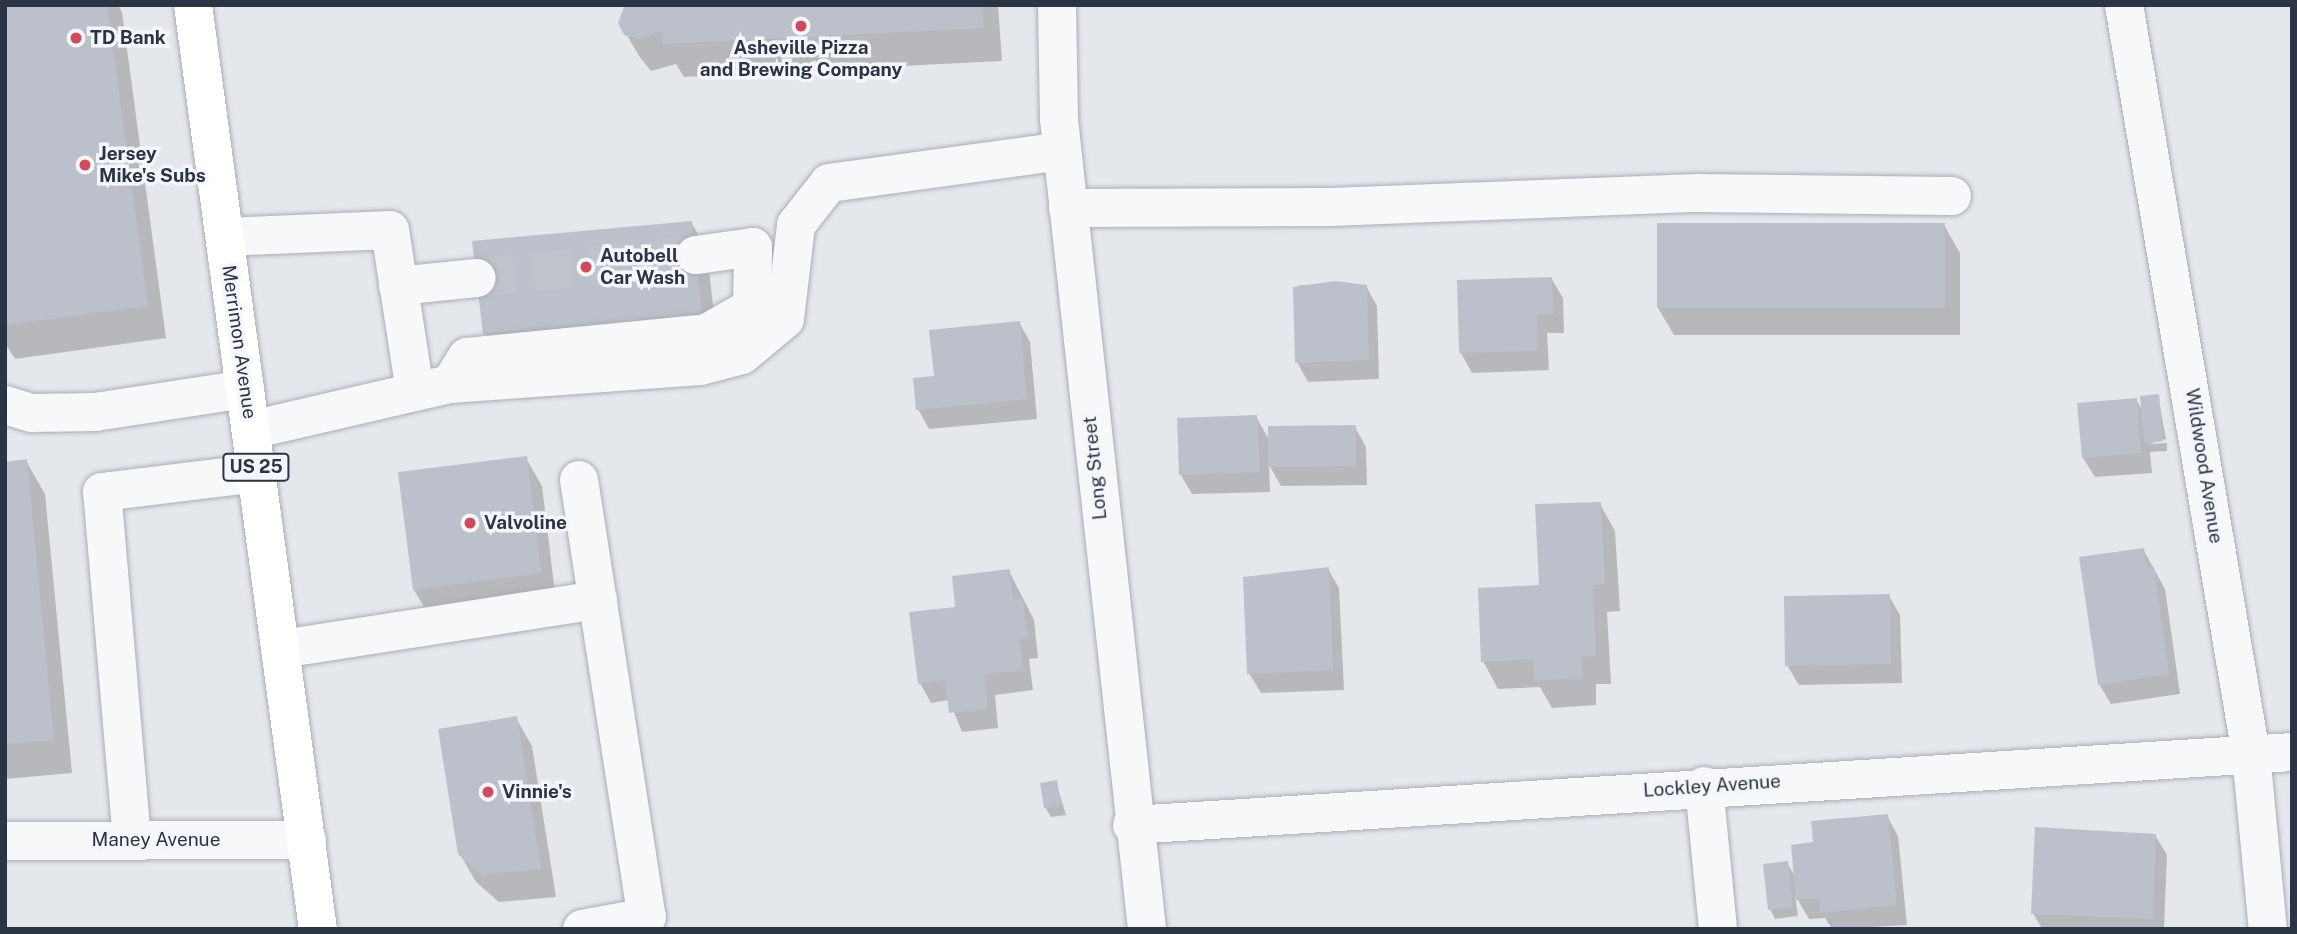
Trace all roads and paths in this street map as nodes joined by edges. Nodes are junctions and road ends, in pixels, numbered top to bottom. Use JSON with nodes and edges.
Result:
{"nodes":[{"id":1,"x":192,"y":5,"type":"edge"},
{"id":2,"x":1057,"y":5,"type":"edge"},
{"id":3,"x":2124,"y":5,"type":"edge"},
{"id":4,"x":1062,"y":150,"type":"junction"},
{"id":5,"x":1952,"y":196,"type":"dead end"},
{"id":6,"x":1068,"y":208,"type":"junction"},
{"id":7,"x":225,"y":237,"type":"junction"},
{"id":8,"x":696,"y":255,"type":"tunnel mouth"},
{"id":9,"x":477,"y":278,"type":"tunnel mouth"},
{"id":10,"x":398,"y":286,"type":"junction"},
{"id":11,"x":432,"y":388,"type":"junction"},
{"id":12,"x":245,"y":389,"type":"junction"},
{"id":13,"x":5,"y":405,"type":"edge"},
{"id":14,"x":251,"y":430,"type":"junction"},
{"id":15,"x":256,"y":473,"type":"junction"},
{"id":16,"x":579,"y":480,"type":"dead end"},
{"id":17,"x":598,"y":600,"type":"junction"},
{"id":18,"x":281,"y":649,"type":"junction"},
{"id":19,"x":2292,"y":752,"type":"edge"},
{"id":20,"x":2251,"y":754,"type":"junction"},
{"id":21,"x":1704,"y":786,"type":"junction"},
{"id":22,"x":1132,"y":825,"type":"junction"},
{"id":23,"x":132,"y":840,"type":"junction"},
{"id":24,"x":307,"y":840,"type":"junction"},
{"id":25,"x":5,"y":841,"type":"edge"},
{"id":26,"x":318,"y":929,"type":"edge"},
{"id":27,"x":582,"y":929,"type":"edge"},
{"id":28,"x":1147,"y":929,"type":"edge"},
{"id":29,"x":1718,"y":929,"type":"edge"},
{"id":30,"x":2268,"y":929,"type":"edge"}],
"edges":[{"from":1,"to":7,"type":"main road","name":"Merrimon Avenue","number":"US 25"},
{"from":2,"to":4,"type":"street","name":"Long Street"},
{"from":3,"to":20,"type":"street","name":"Wildwood Avenue"},
{"from":4,"to":6,"type":"street","name":"Long Street"},
{"from":4,"to":11,"type":"street"},
{"from":5,"to":6,"type":"street"},
{"from":6,"to":22,"type":"street","name":"Long Street"},
{"from":7,"to":10,"type":"street"},
{"from":7,"to":12,"type":"main road","name":"Merrimon Avenue","number":"US 25"},
{"from":8,"to":11,"type":"street"},
{"from":9,"to":10,"type":"street"},
{"from":10,"to":11,"type":"street"},
{"from":11,"to":14,"type":"street"},
{"from":12,"to":13,"type":"street"},
{"from":12,"to":14,"type":"main road","name":"Merrimon Avenue","number":"US 25"},
{"from":14,"to":15,"type":"main road","name":"Merrimon Avenue","number":"US 25"},
{"from":15,"to":18,"type":"main road","name":"Merrimon Avenue","number":"US 25"},
{"from":15,"to":23,"type":"street"},
{"from":16,"to":17,"type":"street"},
{"from":17,"to":18,"type":"street"},
{"from":17,"to":27,"type":"street"},
{"from":18,"to":24,"type":"main road","name":"Merrimon Avenue","number":"US 25"},
{"from":19,"to":20,"type":"street","name":"Lockley Avenue"},
{"from":20,"to":21,"type":"street","name":"Lockley Avenue"},
{"from":20,"to":30,"type":"street","name":"Wildwood Avenue"},
{"from":21,"to":22,"type":"street","name":"Lockley Avenue"},
{"from":21,"to":29,"type":"street"},
{"from":22,"to":28,"type":"street","name":"Long Street"},
{"from":23,"to":24,"type":"street","name":"Maney Avenue"},
{"from":23,"to":25,"type":"street","name":"Maney Avenue"},
{"from":24,"to":26,"type":"main road","name":"Merrimon Avenue","number":"US 25"}]}
